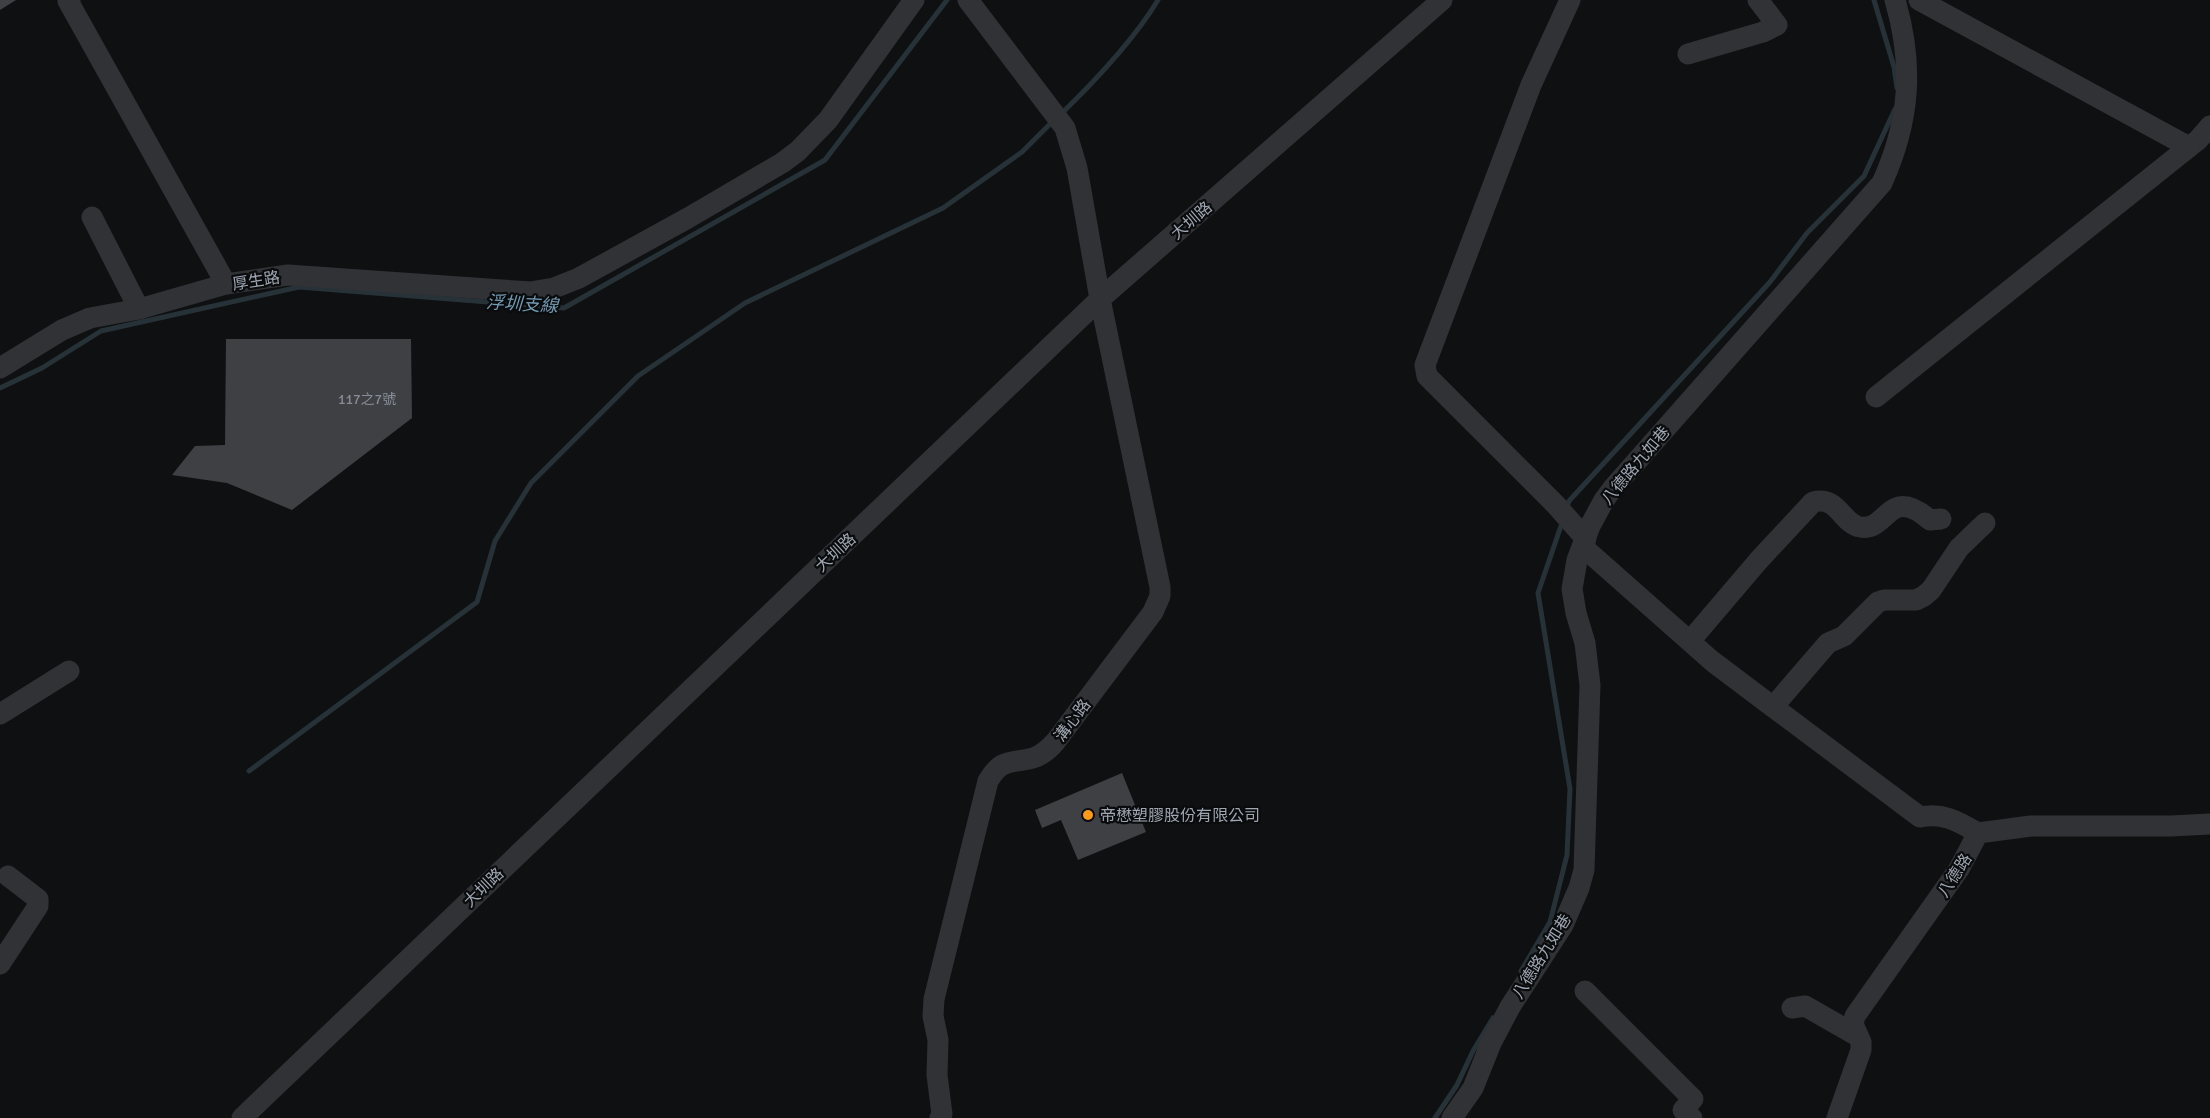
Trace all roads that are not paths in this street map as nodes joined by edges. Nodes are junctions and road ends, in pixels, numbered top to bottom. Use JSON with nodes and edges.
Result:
{"nodes":[{"id":1,"x":70,"y":0,"type":"edge"},
{"id":2,"x":914,"y":0,"type":"edge"},
{"id":3,"x":968,"y":0,"type":"edge"},
{"id":4,"x":1442,"y":0,"type":"edge"},
{"id":5,"x":1570,"y":0,"type":"edge"},
{"id":6,"x":1758,"y":0,"type":"edge"},
{"id":7,"x":1895,"y":0,"type":"edge"},
{"id":8,"x":1919,"y":0,"type":"edge"},
{"id":9,"x":1688,"y":54,"type":"dead end"},
{"id":10,"x":2210,"y":126,"type":"edge"},
{"id":11,"x":2189,"y":147,"type":"junction"},
{"id":12,"x":92,"y":217,"type":"dead end"},
{"id":13,"x":226,"y":284,"type":"junction"},
{"id":14,"x":1100,"y":299,"type":"junction"},
{"id":15,"x":139,"y":309,"type":"junction"},
{"id":16,"x":0,"y":368,"type":"edge"},
{"id":17,"x":1876,"y":397,"type":"dead end"},
{"id":18,"x":1941,"y":519,"type":"dead end"},
{"id":19,"x":1985,"y":523,"type":"dead end"},
{"id":20,"x":1581,"y":536,"type":"junction"},
{"id":21,"x":1690,"y":641,"type":"junction"},
{"id":22,"x":69,"y":671,"type":"dead end"},
{"id":23,"x":1773,"y":706,"type":"junction"},
{"id":24,"x":0,"y":714,"type":"edge"},
{"id":25,"x":2210,"y":824,"type":"edge"},
{"id":26,"x":1978,"y":833,"type":"junction"},
{"id":27,"x":8,"y":876,"type":"dead end"},
{"id":28,"x":0,"y":964,"type":"edge"},
{"id":29,"x":1585,"y":991,"type":"dead end"},
{"id":30,"x":1792,"y":1008,"type":"dead end"},
{"id":31,"x":1856,"y":1035,"type":"junction"},
{"id":32,"x":242,"y":1118,"type":"edge"},
{"id":33,"x":940,"y":1118,"type":"edge"},
{"id":34,"x":1452,"y":1118,"type":"edge"},
{"id":35,"x":1692,"y":1118,"type":"edge"},
{"id":36,"x":1838,"y":1118,"type":"edge"}],
"edges":[{"from":1,"to":13,"type":"street"},
{"from":2,"to":13,"type":"street","name":"厚生路"},
{"from":3,"to":14,"type":"street","name":"溝心路"},
{"from":4,"to":14,"type":"street","name":"大圳路"},
{"from":5,"to":20,"type":"street"},
{"from":6,"to":9,"type":"street"},
{"from":7,"to":20,"type":"street","name":"八德路九如巷"},
{"from":8,"to":11,"type":"street"},
{"from":10,"to":11,"type":"street"},
{"from":11,"to":17,"type":"street"},
{"from":12,"to":15,"type":"street"},
{"from":13,"to":15,"type":"street","name":"厚生路"},
{"from":14,"to":32,"type":"street","name":"大圳路"},
{"from":14,"to":33,"type":"street","name":"溝心路"},
{"from":15,"to":16,"type":"street","name":"厚生路"},
{"from":18,"to":21,"type":"street"},
{"from":19,"to":23,"type":"street"},
{"from":20,"to":21,"type":"street"},
{"from":20,"to":34,"type":"street","name":"八德路九如巷"},
{"from":21,"to":23,"type":"street"},
{"from":22,"to":24,"type":"street"},
{"from":23,"to":26,"type":"street"},
{"from":25,"to":26,"type":"street","name":"八德路"},
{"from":26,"to":31,"type":"street","name":"八德路"},
{"from":27,"to":28,"type":"street"},
{"from":29,"to":35,"type":"street"},
{"from":30,"to":31,"type":"street"},
{"from":31,"to":36,"type":"street","name":"八德路"}]}
